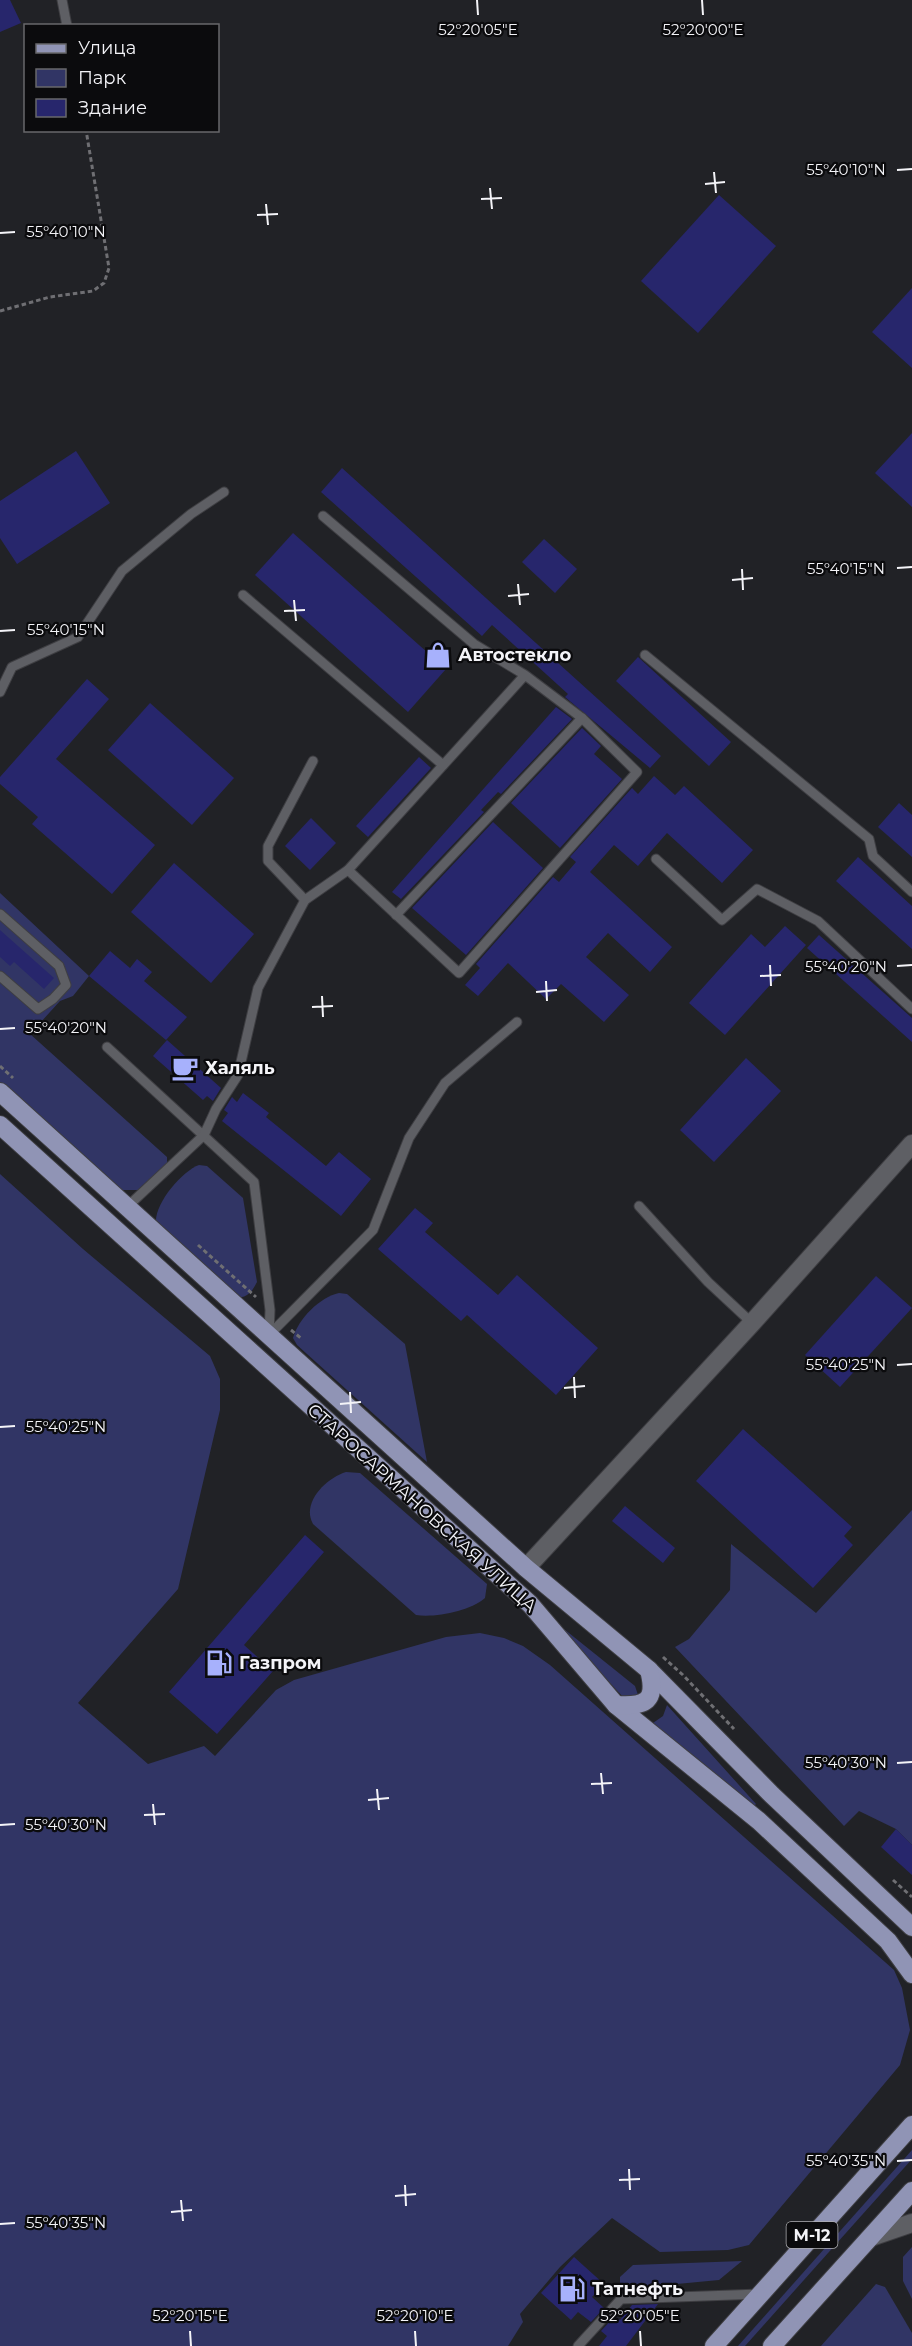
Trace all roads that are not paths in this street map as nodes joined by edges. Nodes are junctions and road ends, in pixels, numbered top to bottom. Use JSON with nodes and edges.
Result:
{"nodes":[{"id":1,"x":62,"y":0,"type":"edge"},
{"id":2,"x":67,"y":24,"type":"edge"},
{"id":3,"x":224,"y":492,"type":"dead end"},
{"id":4,"x":323,"y":516,"type":"dead end"},
{"id":5,"x":243,"y":594,"type":"dead end"},
{"id":6,"x":645,"y":655,"type":"dead end"},
{"id":7,"x":525,"y":675,"type":"junction"},
{"id":8,"x":0,"y":692,"type":"edge"},
{"id":9,"x":582,"y":718,"type":"junction"},
{"id":10,"x":313,"y":761,"type":"dead end"},
{"id":11,"x":443,"y":765,"type":"junction"},
{"id":12,"x":656,"y":859,"type":"dead end"},
{"id":13,"x":348,"y":870,"type":"junction"},
{"id":14,"x":912,"y":892,"type":"edge"},
{"id":15,"x":305,"y":900,"type":"junction"},
{"id":16,"x":0,"y":914,"type":"edge"},
{"id":17,"x":396,"y":915,"type":"junction"},
{"id":18,"x":0,"y":976,"type":"edge"},
{"id":19,"x":912,"y":1008,"type":"edge"},
{"id":20,"x":517,"y":1022,"type":"dead end"},
{"id":21,"x":107,"y":1047,"type":"dead end"},
{"id":22,"x":0,"y":1092,"type":"edge"},
{"id":23,"x":0,"y":1125,"type":"edge"},
{"id":24,"x":204,"y":1135,"type":"junction"},
{"id":25,"x":912,"y":1144,"type":"edge"},
{"id":26,"x":128,"y":1206,"type":"junction"},
{"id":27,"x":639,"y":1206,"type":"dead end"},
{"id":28,"x":752,"y":1323,"type":"junction"},
{"id":29,"x":269,"y":1335,"type":"junction"},
{"id":30,"x":526,"y":1568,"type":"junction"},
{"id":31,"x":649,"y":1670,"type":"junction"},
{"id":32,"x":616,"y":1705,"type":"junction"},
{"id":33,"x":911,"y":1924,"type":"edge"},
{"id":34,"x":912,"y":1974,"type":"edge"},
{"id":35,"x":912,"y":2112,"type":"edge"},
{"id":36,"x":912,"y":2125,"type":"edge"},
{"id":37,"x":886,"y":2153,"type":"junction"},
{"id":38,"x":912,"y":2191,"type":"edge"},
{"id":39,"x":912,"y":2223,"type":"edge"},
{"id":40,"x":871,"y":2237,"type":"junction"},
{"id":41,"x":759,"y":2294,"type":"junction"},
{"id":42,"x":578,"y":2346,"type":"edge"},
{"id":43,"x":714,"y":2346,"type":"edge"},
{"id":44,"x":772,"y":2346,"type":"edge"}],
"edges":[{"from":1,"to":2,"type":"lane"},
{"from":3,"to":8,"type":"lane"},
{"from":4,"to":7,"type":"lane"},
{"from":5,"to":11,"type":"lane"},
{"from":6,"to":14,"type":"lane"},
{"from":7,"to":9,"type":"lane"},
{"from":7,"to":11,"type":"lane"},
{"from":9,"to":17,"type":"lane"},
{"from":9,"to":17,"type":"lane"},
{"from":10,"to":15,"type":"lane"},
{"from":11,"to":13,"type":"lane"},
{"from":12,"to":19,"type":"lane"},
{"from":13,"to":15,"type":"lane"},
{"from":13,"to":17,"type":"lane"},
{"from":15,"to":24,"type":"lane"},
{"from":16,"to":18,"type":"lane"},
{"from":20,"to":29,"type":"lane"},
{"from":21,"to":24,"type":"lane"},
{"from":22,"to":26,"type":"main road","name":"СТАРОСАРМАНОВСКАЯ УЛИЦА"},
{"from":23,"to":32,"type":"main road","name":"СТАРОСАРМАНОВСКАЯ УЛИЦА"},
{"from":24,"to":26,"type":"lane"},
{"from":24,"to":29,"type":"lane"},
{"from":25,"to":28,"type":"street"},
{"from":26,"to":29,"type":"main road","name":"СТАРОСАРМАНОВСКАЯ УЛИЦА"},
{"from":27,"to":28,"type":"lane"},
{"from":28,"to":30,"type":"street"},
{"from":29,"to":30,"type":"main road","name":"СТАРОСАРМАНОВСКАЯ УЛИЦА"},
{"from":30,"to":31,"type":"main road","name":"СТАРОСАРМАНОВСКАЯ УЛИЦА"},
{"from":31,"to":32,"type":"main road"},
{"from":31,"to":33,"type":"main road","name":"СТАРОСАРМАНОВСКАЯ УЛИЦА"},
{"from":32,"to":34,"type":"main road","name":"СТАРОСАРМАНОВСКАЯ УЛИЦА"},
{"from":35,"to":37,"type":"main road"},
{"from":36,"to":37,"type":"main road","number":"М-12"},
{"from":37,"to":41,"type":"main road","number":"М-12"},
{"from":38,"to":40,"type":"main road","number":"М-12"},
{"from":39,"to":40,"type":"street"},
{"from":40,"to":44,"type":"main road","number":"М-12"},
{"from":41,"to":42,"type":"lane"},
{"from":41,"to":43,"type":"main road","number":"М-12"}]}
